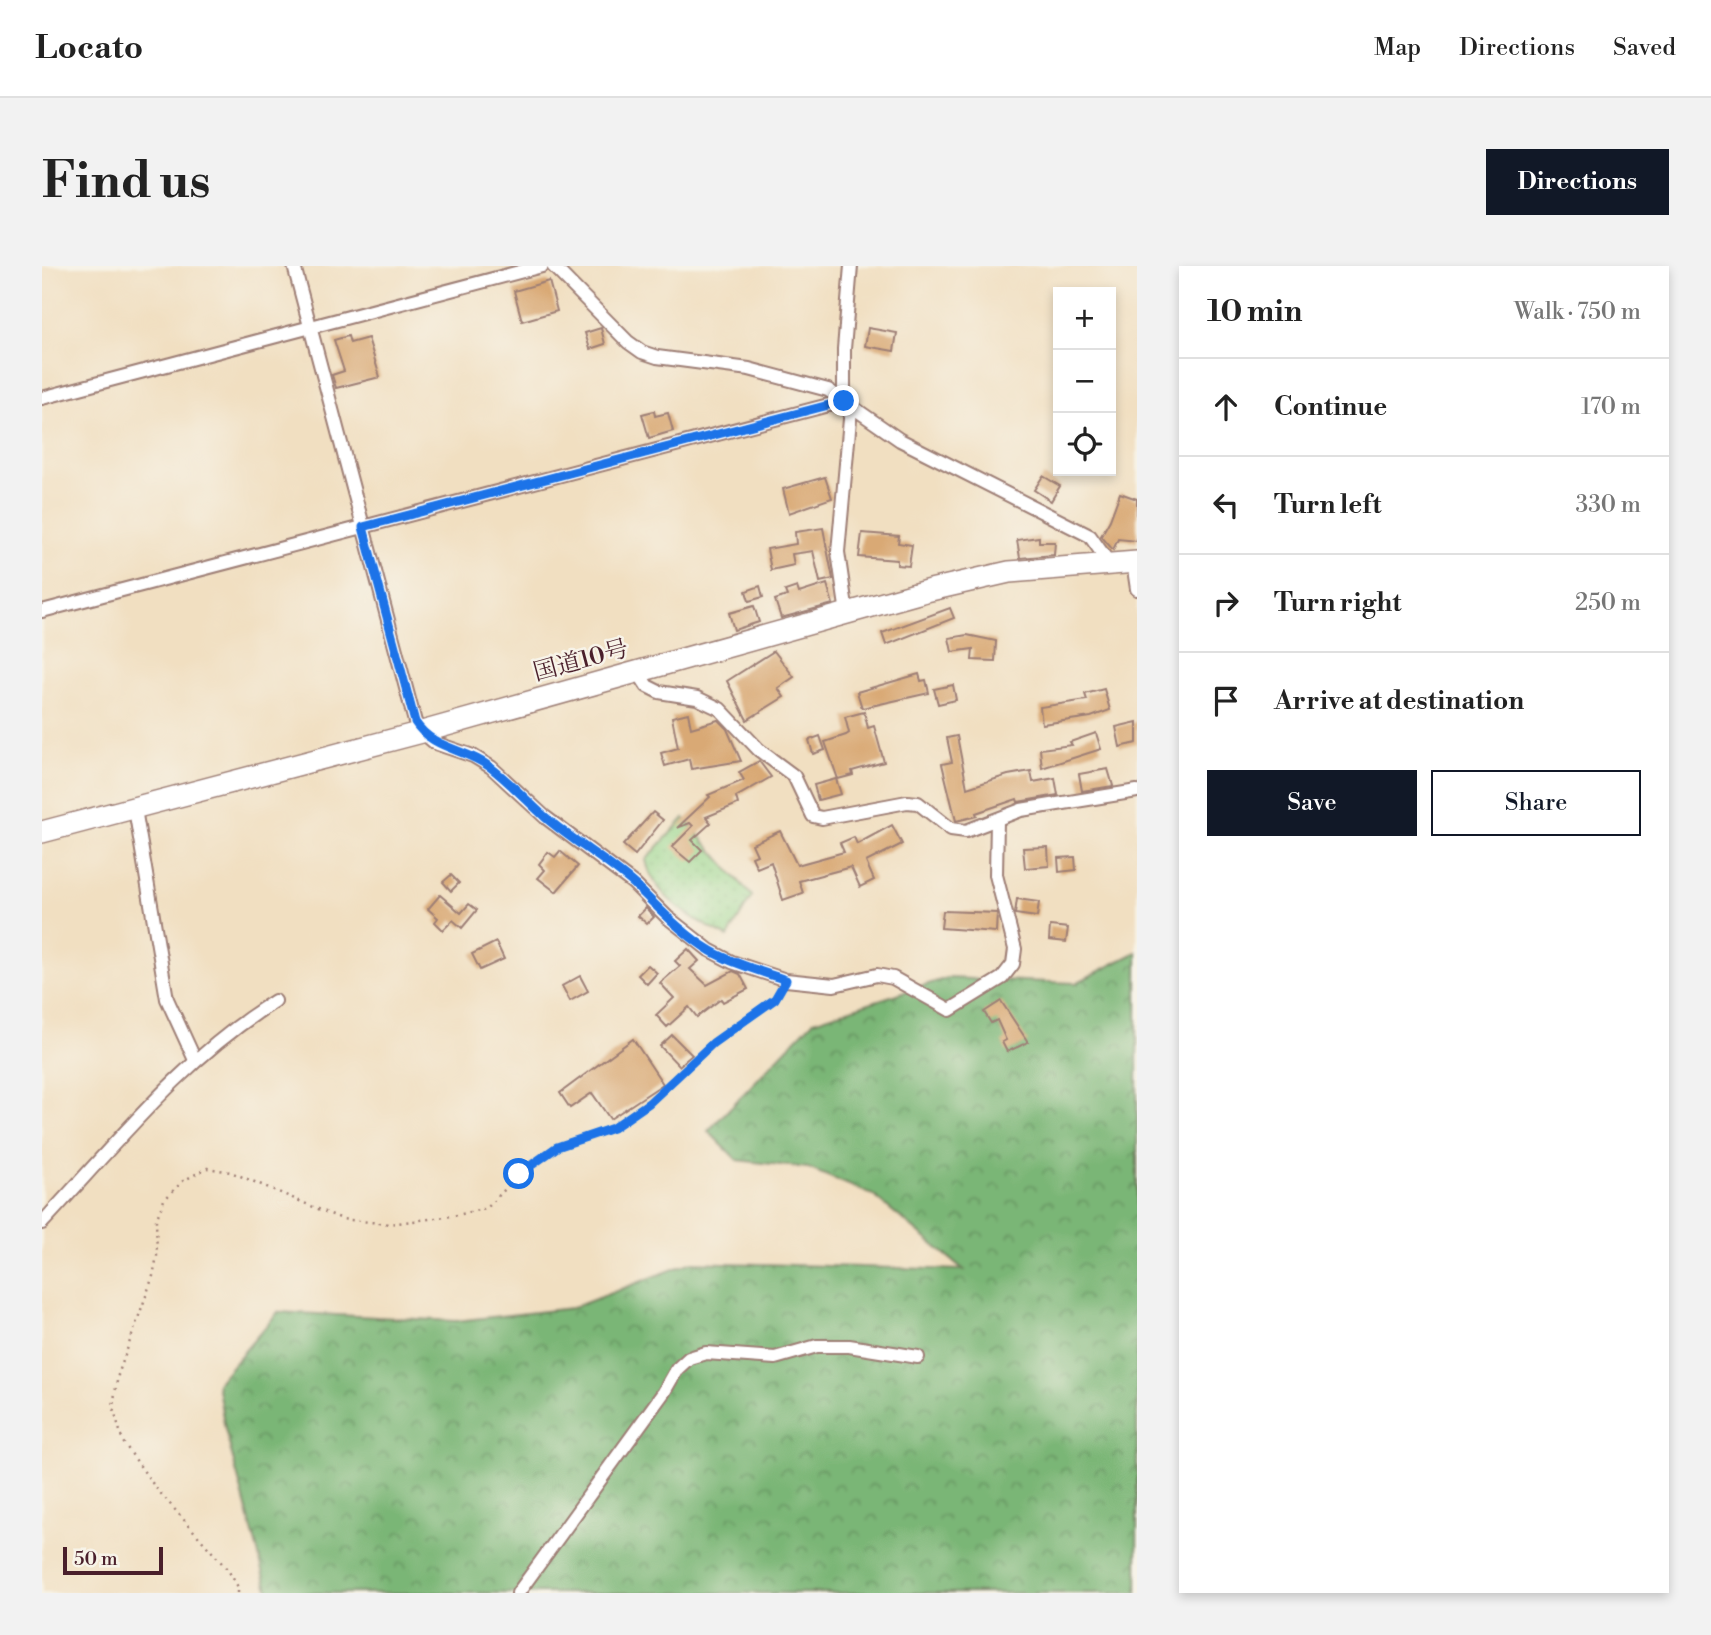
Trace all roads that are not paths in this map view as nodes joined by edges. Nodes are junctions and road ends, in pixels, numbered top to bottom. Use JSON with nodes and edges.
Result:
{"nodes":[{"id":1,"x":294,"y":266,"type":"edge"},
{"id":2,"x":542,"y":266,"type":"edge"},
{"id":3,"x":553,"y":266,"type":"edge"},
{"id":4,"x":851,"y":266,"type":"edge"},
{"id":5,"x":310,"y":329,"type":"junction"},
{"id":6,"x":42,"y":398,"type":"edge"},
{"id":7,"x":847,"y":405,"type":"junction"},
{"id":8,"x":363,"y":527,"type":"junction"},
{"id":9,"x":1135,"y":562,"type":"edge"},
{"id":10,"x":1109,"y":563,"type":"junction"},
{"id":11,"x":1137,"y":589,"type":"edge"},
{"id":12,"x":42,"y":611,"type":"edge"},
{"id":13,"x":847,"y":614,"type":"junction"},
{"id":14,"x":638,"y":672,"type":"junction"},
{"id":15,"x":422,"y":732,"type":"junction"},
{"id":16,"x":1137,"y":791,"type":"edge"},
{"id":17,"x":135,"y":810,"type":"junction"},
{"id":18,"x":997,"y":820,"type":"junction"},
{"id":19,"x":42,"y":832,"type":"edge"},
{"id":20,"x":275,"y":1001,"type":"dead end"},
{"id":21,"x":195,"y":1060,"type":"junction"},
{"id":22,"x":42,"y":1223,"type":"edge"},
{"id":23,"x":918,"y":1357,"type":"dead end"},
{"id":24,"x":518,"y":1593,"type":"edge"}],
"edges":[{"from":1,"to":5,"type":"street"},
{"from":2,"to":5,"type":"street"},
{"from":3,"to":7,"type":"street"},
{"from":4,"to":7,"type":"street"},
{"from":5,"to":6,"type":"street"},
{"from":5,"to":8,"type":"street"},
{"from":7,"to":8,"type":"street"},
{"from":7,"to":10,"type":"street"},
{"from":7,"to":13,"type":"street"},
{"from":8,"to":12,"type":"street"},
{"from":8,"to":15,"type":"street"},
{"from":9,"to":10,"type":"highway","name":"国道10号"},
{"from":9,"to":11,"type":"street"},
{"from":10,"to":13,"type":"highway","name":"国道10号"},
{"from":13,"to":14,"type":"highway","name":"国道10号"},
{"from":14,"to":15,"type":"highway","name":"国道10号"},
{"from":14,"to":18,"type":"street"},
{"from":15,"to":17,"type":"highway","name":"国道10号"},
{"from":15,"to":18,"type":"street"},
{"from":16,"to":18,"type":"street"},
{"from":17,"to":19,"type":"highway","name":"国道10号"},
{"from":17,"to":21,"type":"street"},
{"from":20,"to":21,"type":"street"},
{"from":21,"to":22,"type":"street"},
{"from":23,"to":24,"type":"street"}]}
